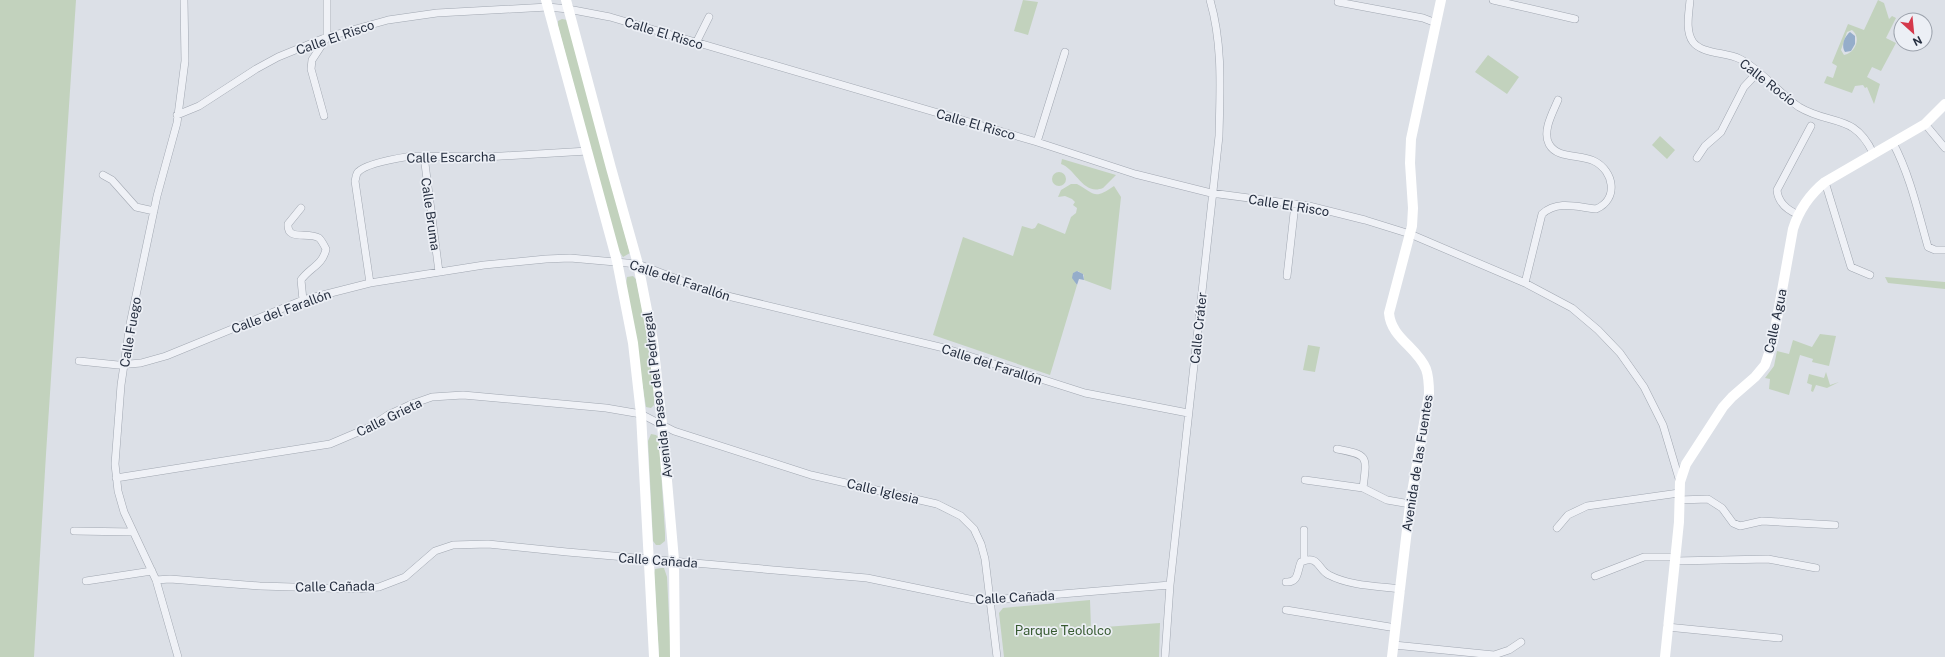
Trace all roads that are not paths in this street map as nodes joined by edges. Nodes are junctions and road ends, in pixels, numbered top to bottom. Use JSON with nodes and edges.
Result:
{"nodes":[{"id":1,"x":184,"y":0,"type":"edge"},
{"id":2,"x":327,"y":0,"type":"edge"},
{"id":3,"x":1210,"y":0,"type":"edge"},
{"id":4,"x":1441,"y":0,"type":"edge"},
{"id":5,"x":1493,"y":0,"type":"edge"},
{"id":6,"x":1690,"y":0,"type":"edge"},
{"id":7,"x":1338,"y":2,"type":"dead end"},
{"id":8,"x":547,"y":4,"type":"edge"},
{"id":9,"x":567,"y":4,"type":"edge"},
{"id":10,"x":709,"y":17,"type":"dead end"},
{"id":11,"x":1575,"y":19,"type":"dead end"},
{"id":12,"x":1436,"y":23,"type":"junction"},
{"id":13,"x":327,"y":37,"type":"junction"},
{"id":14,"x":696,"y":43,"type":"junction"},
{"id":15,"x":1065,"y":52,"type":"dead end"},
{"id":16,"x":1757,"y":73,"type":"junction"},
{"id":17,"x":1558,"y":100,"type":"dead end"},
{"id":18,"x":1945,"y":104,"type":"edge"},
{"id":19,"x":178,"y":115,"type":"junction"},
{"id":20,"x":324,"y":116,"type":"dead end"},
{"id":21,"x":1811,"y":126,"type":"dead end"},
{"id":22,"x":1928,"y":127,"type":"junction"},
{"id":23,"x":1037,"y":142,"type":"junction"},
{"id":24,"x":1893,"y":143,"type":"junction"},
{"id":25,"x":1945,"y":148,"type":"edge"},
{"id":26,"x":588,"y":151,"type":"junction"},
{"id":27,"x":1873,"y":153,"type":"junction"},
{"id":28,"x":424,"y":156,"type":"junction"},
{"id":29,"x":1697,"y":158,"type":"dead end"},
{"id":30,"x":103,"y":175,"type":"dead end"},
{"id":31,"x":1825,"y":182,"type":"junction"},
{"id":32,"x":1211,"y":193,"type":"junction"},
{"id":33,"x":1295,"y":204,"type":"junction"},
{"id":34,"x":301,"y":208,"type":"dead end"},
{"id":35,"x":154,"y":211,"type":"junction"},
{"id":36,"x":1799,"y":215,"type":"junction"},
{"id":37,"x":1410,"y":234,"type":"junction"},
{"id":38,"x":1945,"y":250,"type":"edge"},
{"id":39,"x":617,"y":261,"type":"junction"},
{"id":40,"x":638,"y":264,"type":"junction"},
{"id":41,"x":439,"y":272,"type":"junction"},
{"id":42,"x":1287,"y":276,"type":"dead end"},
{"id":43,"x":1870,"y":276,"type":"dead end"},
{"id":44,"x":370,"y":283,"type":"junction"},
{"id":45,"x":1525,"y":283,"type":"junction"},
{"id":46,"x":303,"y":300,"type":"junction"},
{"id":47,"x":79,"y":361,"type":"dead end"},
{"id":48,"x":124,"y":365,"type":"junction"},
{"id":49,"x":1188,"y":413,"type":"junction"},
{"id":50,"x":641,"y":414,"type":"junction"},
{"id":51,"x":662,"y":424,"type":"junction"},
{"id":52,"x":1337,"y":449,"type":"dead end"},
{"id":53,"x":116,"y":478,"type":"junction"},
{"id":54,"x":1305,"y":480,"type":"dead end"},
{"id":55,"x":1680,"y":482,"type":"junction"},
{"id":56,"x":1363,"y":488,"type":"junction"},
{"id":57,"x":1679,"y":497,"type":"junction"},
{"id":58,"x":1410,"y":504,"type":"junction"},
{"id":59,"x":1835,"y":525,"type":"dead end"},
{"id":60,"x":1557,"y":528,"type":"dead end"},
{"id":61,"x":1304,"y":530,"type":"dead end"},
{"id":62,"x":74,"y":531,"type":"dead end"},
{"id":63,"x":133,"y":532,"type":"junction"},
{"id":64,"x":648,"y":559,"type":"junction"},
{"id":65,"x":1675,"y":559,"type":"junction"},
{"id":66,"x":674,"y":560,"type":"junction"},
{"id":67,"x":1304,"y":561,"type":"junction"},
{"id":68,"x":1816,"y":568,"type":"dead end"},
{"id":69,"x":152,"y":571,"type":"junction"},
{"id":70,"x":1595,"y":576,"type":"dead end"},
{"id":71,"x":156,"y":580,"type":"junction"},
{"id":72,"x":86,"y":581,"type":"dead end"},
{"id":73,"x":1286,"y":582,"type":"dead end"},
{"id":74,"x":1170,"y":585,"type":"junction"},
{"id":75,"x":1401,"y":589,"type":"junction"},
{"id":76,"x":990,"y":600,"type":"junction"},
{"id":77,"x":1286,"y":610,"type":"dead end"},
{"id":78,"x":1667,"y":627,"type":"junction"},
{"id":79,"x":1396,"y":628,"type":"junction"},
{"id":80,"x":1779,"y":638,"type":"dead end"},
{"id":81,"x":1521,"y":642,"type":"dead end"},
{"id":82,"x":1394,"y":645,"type":"junction"},
{"id":83,"x":178,"y":657,"type":"edge"},
{"id":84,"x":654,"y":657,"type":"edge"},
{"id":85,"x":676,"y":657,"type":"edge"},
{"id":86,"x":997,"y":657,"type":"edge"},
{"id":87,"x":1165,"y":657,"type":"edge"},
{"id":88,"x":1392,"y":657,"type":"edge"},
{"id":89,"x":1665,"y":657,"type":"edge"}],
"edges":[{"from":1,"to":19,"type":"street","name":"Calle Fuego"},
{"from":2,"to":13,"type":"street"},
{"from":3,"to":32,"type":"street","name":"Calle Cráter"},
{"from":4,"to":12,"type":"street","name":"Avenida de las Fuentes"},
{"from":5,"to":11,"type":"street"},
{"from":6,"to":16,"type":"street","name":"Calle Rocío"},
{"from":7,"to":12,"type":"street"},
{"from":8,"to":9,"type":"street","name":"Calle El Risco"},
{"from":8,"to":13,"type":"street","name":"Calle El Risco"},
{"from":8,"to":26,"type":"street","name":"Avenida Paseo del Pedregal"},
{"from":9,"to":14,"type":"street","name":"Calle El Risco"},
{"from":9,"to":40,"type":"street","name":"Avenida Paseo del Pedregal"},
{"from":10,"to":14,"type":"street"},
{"from":12,"to":37,"type":"street","name":"Avenida de las Fuentes"},
{"from":13,"to":19,"type":"street","name":"Calle El Risco"},
{"from":13,"to":20,"type":"street"},
{"from":14,"to":23,"type":"street","name":"Calle El Risco"},
{"from":15,"to":23,"type":"street"},
{"from":16,"to":27,"type":"street","name":"Calle Rocío"},
{"from":16,"to":29,"type":"street"},
{"from":17,"to":45,"type":"street"},
{"from":18,"to":22,"type":"street","name":"Calle Agua"},
{"from":19,"to":35,"type":"street","name":"Calle Fuego"},
{"from":21,"to":36,"type":"street"},
{"from":22,"to":24,"type":"street","name":"Calle Agua"},
{"from":22,"to":25,"type":"street"},
{"from":23,"to":32,"type":"street","name":"Calle El Risco"},
{"from":24,"to":27,"type":"street","name":"Calle Agua"},
{"from":24,"to":38,"type":"street"},
{"from":26,"to":28,"type":"street","name":"Calle Escarcha"},
{"from":26,"to":39,"type":"street","name":"Avenida Paseo del Pedregal"},
{"from":27,"to":31,"type":"street","name":"Calle Agua"},
{"from":28,"to":41,"type":"street","name":"Calle Bruma"},
{"from":28,"to":44,"type":"street","name":"Calle Escarcha"},
{"from":30,"to":35,"type":"street"},
{"from":31,"to":36,"type":"street","name":"Calle Agua"},
{"from":31,"to":43,"type":"street"},
{"from":32,"to":33,"type":"street","name":"Calle El Risco"},
{"from":32,"to":49,"type":"street","name":"Calle Cráter"},
{"from":33,"to":37,"type":"street","name":"Calle El Risco"},
{"from":33,"to":42,"type":"street"},
{"from":34,"to":46,"type":"street"},
{"from":35,"to":48,"type":"street","name":"Calle Fuego"},
{"from":36,"to":55,"type":"street","name":"Calle Agua"},
{"from":37,"to":45,"type":"street","name":"Calle El Risco"},
{"from":37,"to":58,"type":"street","name":"Avenida de las Fuentes"},
{"from":39,"to":40,"type":"street","name":"Calle del Farallón"},
{"from":39,"to":41,"type":"street","name":"Calle del Farallón"},
{"from":39,"to":50,"type":"street","name":"Avenida Paseo del Pedregal"},
{"from":40,"to":49,"type":"street","name":"Calle del Farallón"},
{"from":40,"to":51,"type":"street","name":"Avenida Paseo del Pedregal"},
{"from":41,"to":44,"type":"street","name":"Calle del Farallón"},
{"from":44,"to":46,"type":"street","name":"Calle del Farallón"},
{"from":45,"to":55,"type":"street","name":"Calle El Risco"},
{"from":46,"to":48,"type":"street","name":"Calle del Farallón"},
{"from":47,"to":48,"type":"street","name":"Calle del Farallón"},
{"from":48,"to":53,"type":"street","name":"Calle Fuego"},
{"from":49,"to":74,"type":"street","name":"Calle Cráter"},
{"from":50,"to":51,"type":"street","name":"Calle Grieta"},
{"from":50,"to":53,"type":"street","name":"Calle Grieta"},
{"from":50,"to":64,"type":"street","name":"Avenida Paseo del Pedregal"},
{"from":51,"to":66,"type":"street","name":"Avenida Paseo del Pedregal"},
{"from":51,"to":76,"type":"street","name":"Calle Iglesia"},
{"from":52,"to":56,"type":"street"},
{"from":53,"to":63,"type":"street","name":"Calle Fuego"},
{"from":54,"to":56,"type":"street"},
{"from":55,"to":57,"type":"street","name":"Calle Agua"},
{"from":56,"to":58,"type":"street"},
{"from":57,"to":59,"type":"street"},
{"from":57,"to":60,"type":"street"},
{"from":57,"to":65,"type":"street","name":"Calle Agua"},
{"from":58,"to":75,"type":"street","name":"Avenida de las Fuentes"},
{"from":61,"to":67,"type":"street"},
{"from":62,"to":63,"type":"street"},
{"from":63,"to":69,"type":"street","name":"Calle Fuego"},
{"from":64,"to":66,"type":"street","name":"Calle Cañada"},
{"from":64,"to":71,"type":"street","name":"Calle Cañada"},
{"from":64,"to":84,"type":"street","name":"Avenida Paseo del Pedregal"},
{"from":65,"to":68,"type":"street"},
{"from":65,"to":70,"type":"street"},
{"from":65,"to":78,"type":"street","name":"Calle Agua"},
{"from":66,"to":76,"type":"street","name":"Calle Cañada"},
{"from":66,"to":85,"type":"street","name":"Avenida Paseo del Pedregal"},
{"from":67,"to":73,"type":"street"},
{"from":67,"to":75,"type":"street"},
{"from":69,"to":71,"type":"street","name":"Calle Fuego"},
{"from":69,"to":72,"type":"street"},
{"from":71,"to":83,"type":"street","name":"Calle Fuego"},
{"from":74,"to":76,"type":"street","name":"Calle Cañada"},
{"from":74,"to":87,"type":"street","name":"Calle Cráter"},
{"from":75,"to":79,"type":"street","name":"Avenida de las Fuentes"},
{"from":76,"to":86,"type":"street","name":"Calle Iglesia"},
{"from":77,"to":79,"type":"street"},
{"from":78,"to":80,"type":"street"},
{"from":78,"to":89,"type":"street","name":"Calle Agua"},
{"from":79,"to":82,"type":"street","name":"Avenida de las Fuentes"},
{"from":81,"to":82,"type":"street"},
{"from":82,"to":88,"type":"street","name":"Avenida de las Fuentes"}]}
